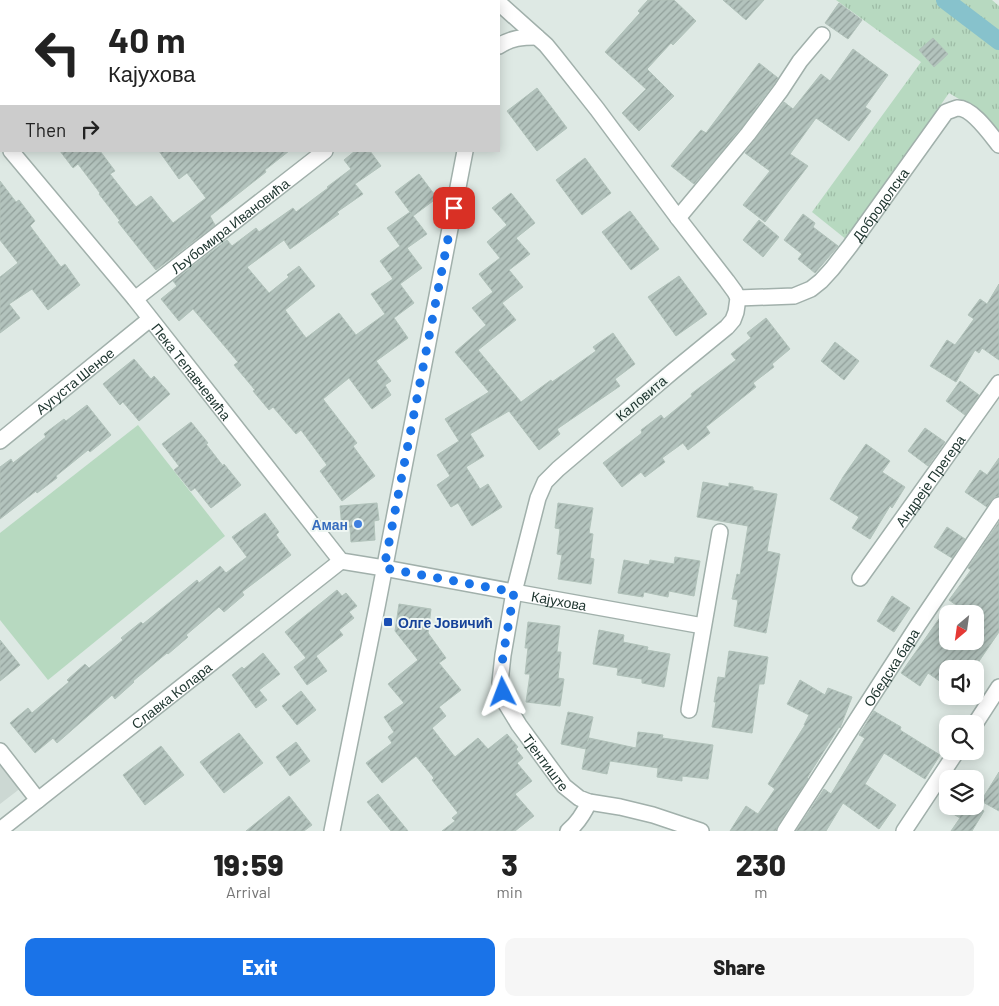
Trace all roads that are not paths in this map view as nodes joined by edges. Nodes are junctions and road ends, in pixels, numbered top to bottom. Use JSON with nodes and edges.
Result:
{"nodes":[{"id":1,"x":500,"y":5,"type":"edge"},
{"id":2,"x":822,"y":36,"type":"dead end"},
{"id":3,"x":537,"y":38,"type":"junction"},
{"id":4,"x":500,"y":45,"type":"edge"},
{"id":5,"x":999,"y":145,"type":"edge"},
{"id":6,"x":12,"y":152,"type":"edge"},
{"id":7,"x":324,"y":152,"type":"edge"},
{"id":8,"x":466,"y":152,"type":"edge"},
{"id":9,"x":678,"y":218,"type":"junction"},
{"id":10,"x":738,"y":298,"type":"junction"},
{"id":11,"x":135,"y":299,"type":"junction"},
{"id":12,"x":150,"y":319,"type":"junction"},
{"id":13,"x":999,"y":383,"type":"edge"},
{"id":14,"x":0,"y":441,"type":"edge"},
{"id":15,"x":999,"y":506,"type":"edge"},
{"id":16,"x":720,"y":532,"type":"dead end"},
{"id":17,"x":341,"y":561,"type":"junction"},
{"id":18,"x":384,"y":568,"type":"junction"},
{"id":19,"x":860,"y":578,"type":"dead end"},
{"id":20,"x":514,"y":592,"type":"junction"},
{"id":21,"x":703,"y":626,"type":"junction"},
{"id":22,"x":999,"y":687,"type":"edge"},
{"id":23,"x":689,"y":710,"type":"dead end"},
{"id":24,"x":981,"y":715,"type":"edge"},
{"id":25,"x":0,"y":751,"type":"edge"},
{"id":26,"x":951,"y":760,"type":"edge"},
{"id":27,"x":38,"y":800,"type":"junction"},
{"id":28,"x":589,"y":802,"type":"junction"},
{"id":29,"x":0,"y":830,"type":"edge"},
{"id":30,"x":698,"y":830,"type":"edge"},
{"id":31,"x":332,"y":831,"type":"edge"},
{"id":32,"x":568,"y":831,"type":"edge"},
{"id":33,"x":785,"y":831,"type":"edge"},
{"id":34,"x":904,"y":831,"type":"edge"}],
"edges":[{"from":1,"to":3,"type":"street"},
{"from":2,"to":9,"type":"street"},
{"from":3,"to":4,"type":"street"},
{"from":3,"to":9,"type":"street"},
{"from":5,"to":10,"type":"street","name":"Добродолска"},
{"from":6,"to":11,"type":"street","name":"Пека Тепавчевића"},
{"from":7,"to":11,"type":"street","name":"Љубомира Ивановића"},
{"from":8,"to":18,"type":"street"},
{"from":9,"to":10,"type":"street"},
{"from":10,"to":20,"type":"street","name":"Каловита"},
{"from":11,"to":12,"type":"street","name":"Пека Тепавчевића"},
{"from":12,"to":14,"type":"street","name":"Аугуста Шеное"},
{"from":12,"to":17,"type":"street","name":"Пека Тепавчевића"},
{"from":13,"to":19,"type":"street","name":"Андреје Прегера"},
{"from":15,"to":33,"type":"street","name":"Обедска бара"},
{"from":16,"to":21,"type":"street"},
{"from":17,"to":18,"type":"street"},
{"from":17,"to":27,"type":"street","name":"Славка Колара"},
{"from":18,"to":20,"type":"street","name":"Кајухова"},
{"from":18,"to":31,"type":"street"},
{"from":20,"to":21,"type":"street","name":"Кајухова"},
{"from":20,"to":28,"type":"street","name":"Тјентиште"},
{"from":21,"to":23,"type":"street"},
{"from":22,"to":24,"type":"street"},
{"from":25,"to":27,"type":"street"},
{"from":26,"to":34,"type":"street"},
{"from":27,"to":29,"type":"street","name":"Славка Колара"},
{"from":28,"to":30,"type":"street"},
{"from":28,"to":32,"type":"street"}]}
